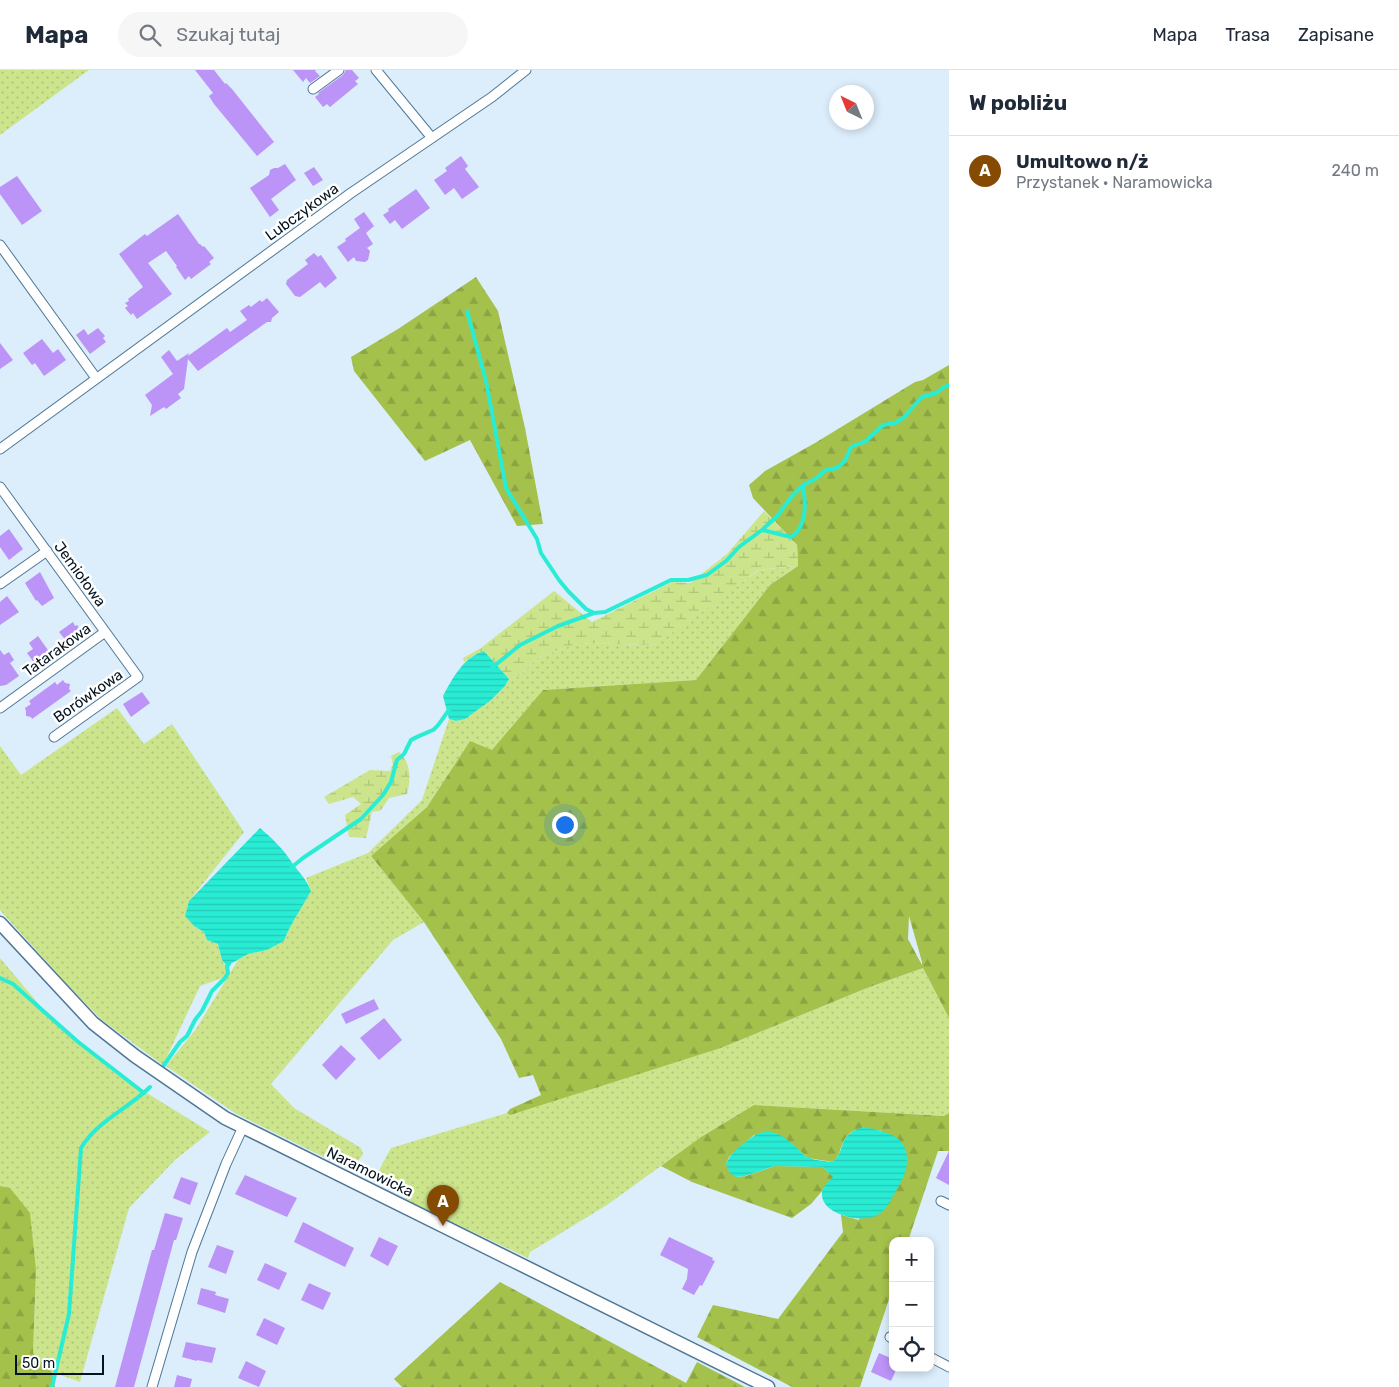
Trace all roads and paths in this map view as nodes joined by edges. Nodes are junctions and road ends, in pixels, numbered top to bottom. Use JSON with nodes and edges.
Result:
{"nodes":[{"id":1,"x":339,"y":70,"type":"edge"},
{"id":2,"x":376,"y":70,"type":"edge"},
{"id":3,"x":526,"y":70,"type":"edge"},
{"id":4,"x":313,"y":89,"type":"dead end"},
{"id":5,"x":432,"y":138,"type":"junction"},
{"id":6,"x":0,"y":246,"type":"edge"},
{"id":7,"x":96,"y":378,"type":"junction"},
{"id":8,"x":0,"y":449,"type":"edge"},
{"id":9,"x":0,"y":487,"type":"edge"},
{"id":10,"x":47,"y":552,"type":"junction"},
{"id":11,"x":0,"y":584,"type":"edge"},
{"id":12,"x":105,"y":632,"type":"junction"},
{"id":13,"x":138,"y":677,"type":"joint"},
{"id":14,"x":0,"y":708,"type":"edge"},
{"id":15,"x":54,"y":737,"type":"dead end"},
{"id":16,"x":0,"y":923,"type":"edge"},
{"id":17,"x":243,"y":1127,"type":"junction"},
{"id":18,"x":934,"y":1360,"type":"edge"},
{"id":19,"x":949,"y":1367,"type":"edge"},
{"id":20,"x":152,"y":1387,"type":"edge"},
{"id":21,"x":768,"y":1387,"type":"edge"}],
"edges":[{"from":1,"to":4,"type":"street"},
{"from":2,"to":5,"type":"street"},
{"from":3,"to":5,"type":"street","name":"Lubczykowa"},
{"from":5,"to":7,"type":"street","name":"Lubczykowa"},
{"from":6,"to":7,"type":"street"},
{"from":7,"to":8,"type":"street","name":"Lubczykowa"},
{"from":9,"to":10,"type":"street","name":"Jemiołowa"},
{"from":10,"to":11,"type":"street"},
{"from":10,"to":12,"type":"street","name":"Jemiołowa"},
{"from":12,"to":13,"type":"street","name":"Jemiołowa"},
{"from":12,"to":14,"type":"street","name":"Tatarakowa"},
{"from":13,"to":15,"type":"street","name":"Borówkowa"},
{"from":16,"to":17,"type":"street","name":"Naramowicka"},
{"from":17,"to":20,"type":"street"},
{"from":17,"to":21,"type":"street","name":"Naramowicka"},
{"from":18,"to":19,"type":"street"}]}
